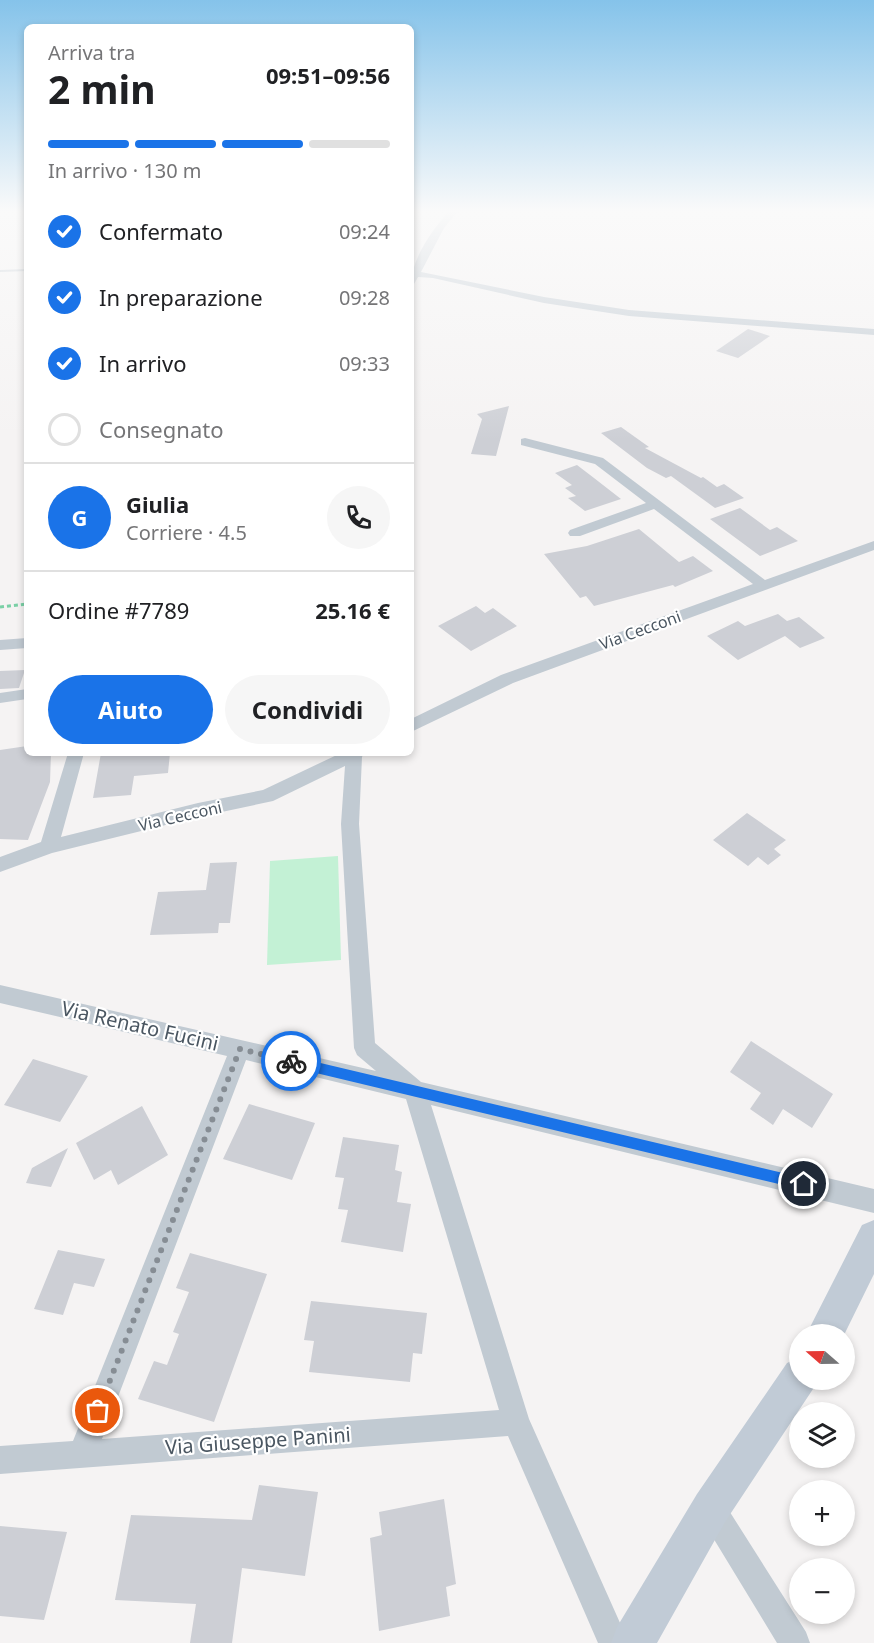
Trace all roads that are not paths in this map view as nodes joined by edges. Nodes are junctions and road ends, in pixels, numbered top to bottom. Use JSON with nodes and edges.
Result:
{"nodes":[{"id":1,"x":486,"y":287,"type":"edge"},
{"id":2,"x":874,"y":332,"type":"edge"},
{"id":3,"x":525,"y":442,"type":"dead end"},
{"id":4,"x":656,"y":504,"type":"junction"},
{"id":5,"x":575,"y":533,"type":"dead end"},
{"id":6,"x":874,"y":545,"type":"edge"},
{"id":7,"x":763,"y":585,"type":"junction"},
{"id":8,"x":24,"y":643,"type":"edge"},
{"id":9,"x":0,"y":645,"type":"edge"},
{"id":10,"x":24,"y":694,"type":"edge"},
{"id":11,"x":0,"y":698,"type":"edge"},
{"id":12,"x":414,"y":725,"type":"edge"},
{"id":13,"x":75,"y":756,"type":"edge"},
{"id":14,"x":349,"y":756,"type":"edge"},
{"id":15,"x":355,"y":756,"type":"edge"},
{"id":16,"x":49,"y":848,"type":"junction"},
{"id":17,"x":0,"y":865,"type":"edge"},
{"id":18,"x":0,"y":994,"type":"edge"},
{"id":19,"x":240,"y":1049,"type":"junction"},
{"id":20,"x":415,"y":1091,"type":"junction"},
{"id":21,"x":874,"y":1201,"type":"edge"},
{"id":22,"x":874,"y":1237,"type":"edge"},
{"id":23,"x":830,"y":1324,"type":"edge"},
{"id":24,"x":791,"y":1390,"type":"edge"},
{"id":25,"x":516,"y":1422,"type":"junction"},
{"id":26,"x":82,"y":1453,"type":"junction"},
{"id":27,"x":0,"y":1460,"type":"edge"},
{"id":28,"x":711,"y":1508,"type":"junction"},
{"id":29,"x":614,"y":1643,"type":"edge"},
{"id":30,"x":633,"y":1643,"type":"edge"},
{"id":31,"x":795,"y":1643,"type":"edge"}],
"edges":[{"from":1,"to":2,"type":"street"},
{"from":3,"to":4,"type":"street"},
{"from":4,"to":5,"type":"street"},
{"from":4,"to":7,"type":"street"},
{"from":6,"to":7,"type":"street","name":"Via Cecconi"},
{"from":7,"to":12,"type":"street","name":"Via Cecconi"},
{"from":8,"to":9,"type":"street"},
{"from":10,"to":11,"type":"street"},
{"from":13,"to":16,"type":"street"},
{"from":14,"to":16,"type":"street","name":"Via Cecconi"},
{"from":15,"to":20,"type":"street"},
{"from":16,"to":17,"type":"street","name":"Via Cecconi"},
{"from":18,"to":19,"type":"street","name":"Via Renato Fucini"},
{"from":19,"to":20,"type":"street","name":"Via Renato Fucini"},
{"from":19,"to":26,"type":"street"},
{"from":20,"to":21,"type":"street","name":"Via Renato Fucini"},
{"from":20,"to":25,"type":"street"},
{"from":22,"to":23,"type":"main road"},
{"from":24,"to":28,"type":"main road"},
{"from":25,"to":26,"type":"street","name":"Via Giuseppe Panini"},
{"from":25,"to":29,"type":"street"},
{"from":26,"to":27,"type":"street","name":"Via Giuseppe Panini"},
{"from":28,"to":30,"type":"main road"},
{"from":28,"to":31,"type":"street"}]}
